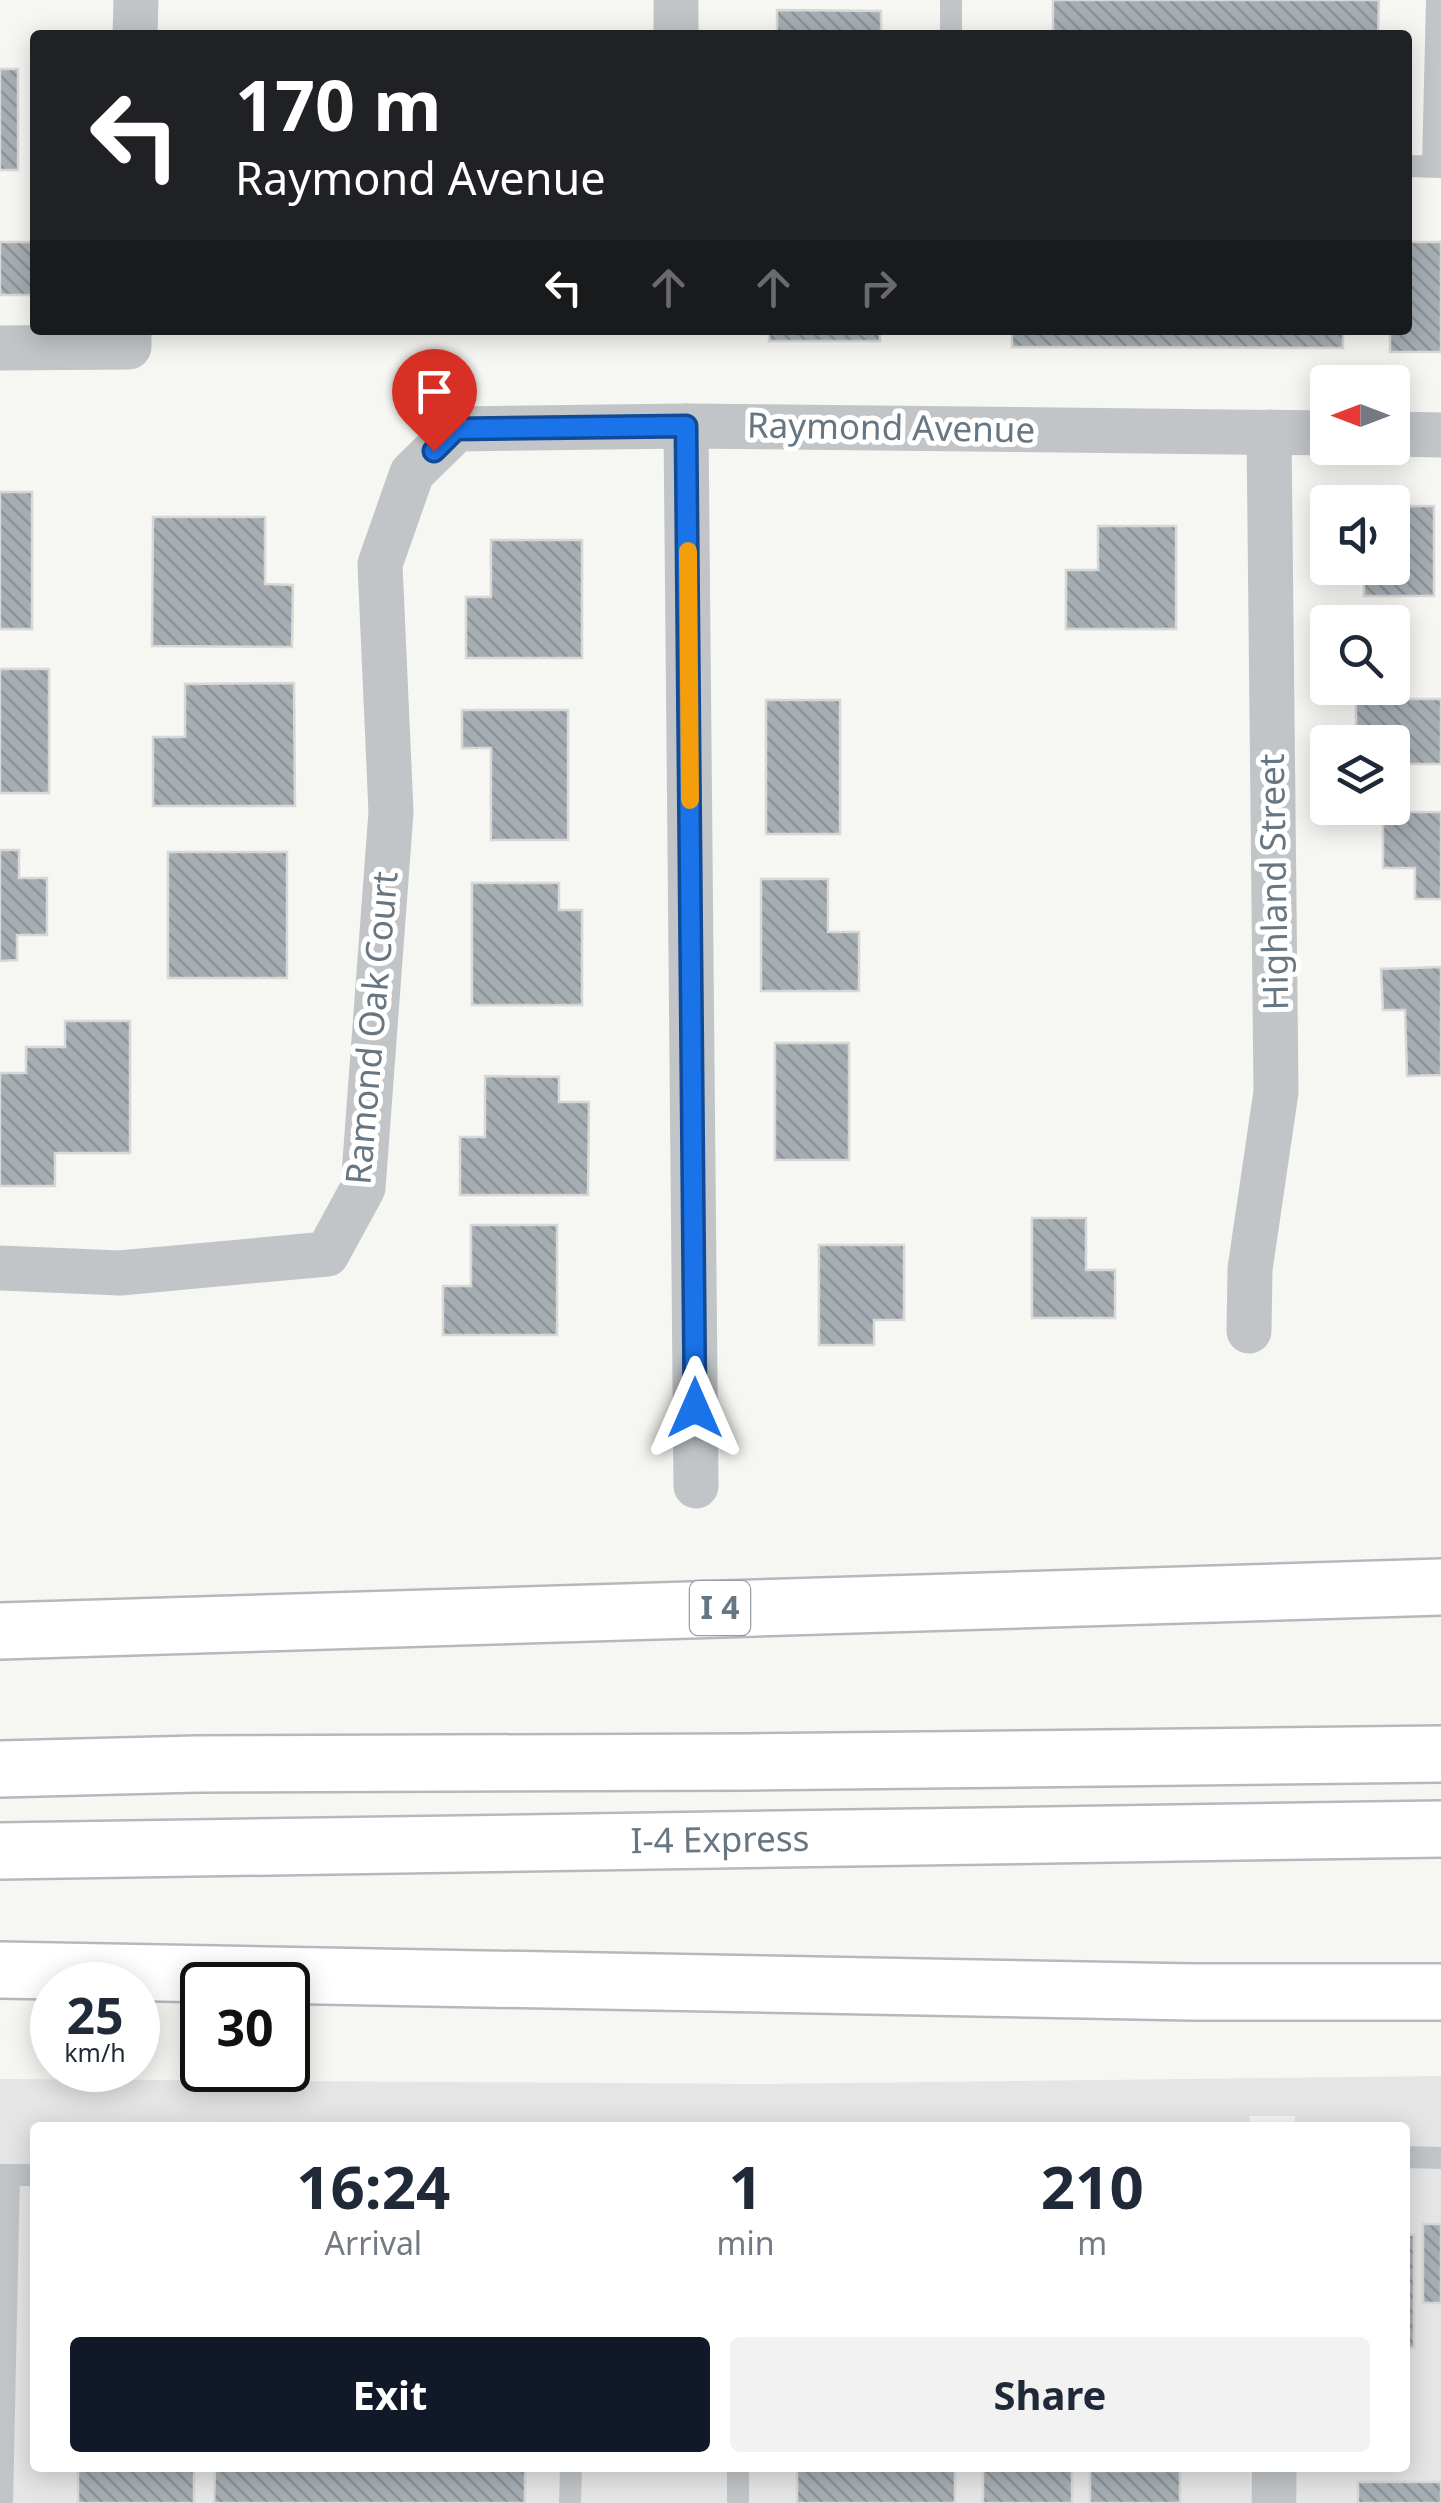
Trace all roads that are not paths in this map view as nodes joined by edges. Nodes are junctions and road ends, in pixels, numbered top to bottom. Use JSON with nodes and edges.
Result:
{"nodes":[{"id":1,"x":136,"y":0,"type":"edge"},
{"id":2,"x":676,"y":0,"type":"edge"},
{"id":3,"x":952,"y":0,"type":"edge"},
{"id":4,"x":1437,"y":0,"type":"edge"},
{"id":5,"x":135,"y":30,"type":"edge"},
{"id":6,"x":676,"y":30,"type":"edge"},
{"id":7,"x":951,"y":30,"type":"edge"},
{"id":8,"x":1437,"y":166,"type":"edge"},
{"id":9,"x":129,"y":338,"type":"edge"},
{"id":10,"x":0,"y":348,"type":"edge"},
{"id":11,"x":686,"y":426,"type":"junction"},
{"id":12,"x":1269,"y":432,"type":"junction"},
{"id":13,"x":1310,"y":433,"type":"edge"},
{"id":14,"x":1410,"y":434,"type":"edge"},
{"id":15,"x":1441,"y":435,"type":"edge"},
{"id":16,"x":412,"y":473,"type":"joint"},
{"id":17,"x":0,"y":1268,"type":"edge"},
{"id":18,"x":1249,"y":1330,"type":"dead end"},
{"id":19,"x":696,"y":1486,"type":"dead end"},
{"id":20,"x":1441,"y":1587,"type":"edge"},
{"id":21,"x":0,"y":1631,"type":"edge"},
{"id":22,"x":1441,"y":1754,"type":"edge"},
{"id":23,"x":0,"y":1769,"type":"edge"},
{"id":24,"x":1441,"y":1829,"type":"edge"},
{"id":25,"x":0,"y":1851,"type":"edge"},
{"id":26,"x":0,"y":1970,"type":"edge"},
{"id":27,"x":1441,"y":1992,"type":"edge"},
{"id":28,"x":1410,"y":2158,"type":"edge"},
{"id":29,"x":1441,"y":2158,"type":"edge"},
{"id":30,"x":4,"y":2175,"type":"edge"},
{"id":31,"x":30,"y":2176,"type":"edge"},
{"id":32,"x":570,"y":2472,"type":"edge"},
{"id":33,"x":738,"y":2472,"type":"edge"},
{"id":34,"x":1274,"y":2472,"type":"edge"},
{"id":35,"x":2,"y":2503,"type":"edge"},
{"id":36,"x":570,"y":2503,"type":"edge"},
{"id":37,"x":738,"y":2503,"type":"edge"},
{"id":38,"x":1274,"y":2503,"type":"edge"}],
"edges":[{"from":1,"to":5,"type":"street"},
{"from":2,"to":6,"type":"street"},
{"from":3,"to":7,"type":"lane"},
{"from":4,"to":8,"type":"lane"},
{"from":9,"to":10,"type":"street"},
{"from":11,"to":12,"type":"street","name":"Raymond Avenue"},
{"from":11,"to":16,"type":"street","name":"Raymond Avenue"},
{"from":11,"to":19,"type":"street"},
{"from":12,"to":13,"type":"street","name":"Raymond Avenue"},
{"from":12,"to":18,"type":"street","name":"Highland Street"},
{"from":14,"to":15,"type":"street"},
{"from":16,"to":17,"type":"street","name":"Ramond Oak Court"},
{"from":20,"to":21,"type":"highway","number":"I 4"},
{"from":22,"to":23,"type":"highway"},
{"from":24,"to":25,"type":"highway","name":"I-4 Express"},
{"from":26,"to":27,"type":"highway"},
{"from":28,"to":29,"type":"lane"},
{"from":30,"to":31,"type":"lane"},
{"from":30,"to":35,"type":"lane"},
{"from":32,"to":36,"type":"lane"},
{"from":33,"to":37,"type":"lane"},
{"from":34,"to":38,"type":"street"}]}
